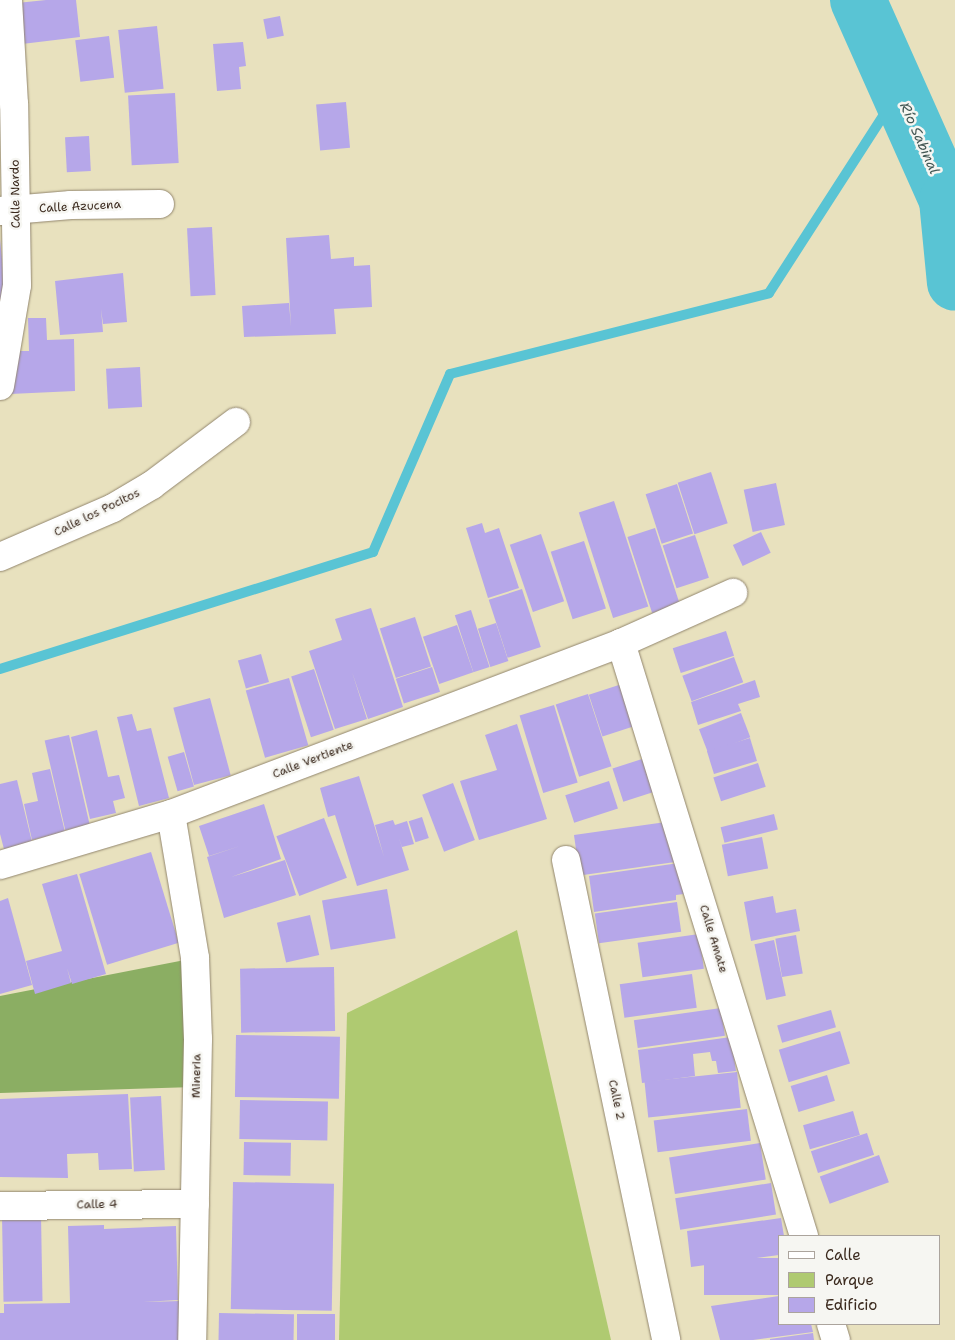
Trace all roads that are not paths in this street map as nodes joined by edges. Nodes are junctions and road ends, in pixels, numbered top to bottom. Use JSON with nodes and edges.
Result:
{"nodes":[{"id":1,"x":8,"y":0,"type":"edge"},
{"id":2,"x":160,"y":204,"type":"dead end"},
{"id":3,"x":8,"y":211,"type":"edge"},
{"id":4,"x":0,"y":386,"type":"edge"},
{"id":5,"x":236,"y":422,"type":"dead end"},
{"id":6,"x":0,"y":557,"type":"edge"},
{"id":7,"x":733,"y":593,"type":"dead end"},
{"id":8,"x":621,"y":642,"type":"junction"},
{"id":9,"x":171,"y":814,"type":"junction"},
{"id":10,"x":566,"y":860,"type":"dead end"},
{"id":11,"x":0,"y":865,"type":"edge"},
{"id":12,"x":195,"y":1204,"type":"junction"},
{"id":13,"x":0,"y":1206,"type":"edge"},
{"id":14,"x":804,"y":1235,"type":"edge"},
{"id":15,"x":831,"y":1325,"type":"edge"},
{"id":16,"x":192,"y":1340,"type":"edge"},
{"id":17,"x":666,"y":1340,"type":"edge"},
{"id":18,"x":836,"y":1340,"type":"edge"}],
"edges":[{"from":1,"to":3,"type":"street","name":"Calle Nardo"},
{"from":2,"to":3,"type":"street","name":"Calle Azucena"},
{"from":3,"to":4,"type":"street","name":"Calle Nardo"},
{"from":5,"to":6,"type":"street","name":"Calle los Pocitos"},
{"from":7,"to":8,"type":"street","name":"Calle Vertiente"},
{"from":8,"to":9,"type":"street","name":"Calle Vertiente"},
{"from":8,"to":14,"type":"street","name":"Calle Amate"},
{"from":9,"to":11,"type":"street","name":"Calle Vertiente"},
{"from":9,"to":12,"type":"street","name":"Mineria"},
{"from":10,"to":17,"type":"street","name":"Calle 2"},
{"from":12,"to":13,"type":"street","name":"Calle 4"},
{"from":12,"to":16,"type":"street","name":"Mineria"},
{"from":15,"to":18,"type":"street"}]}
